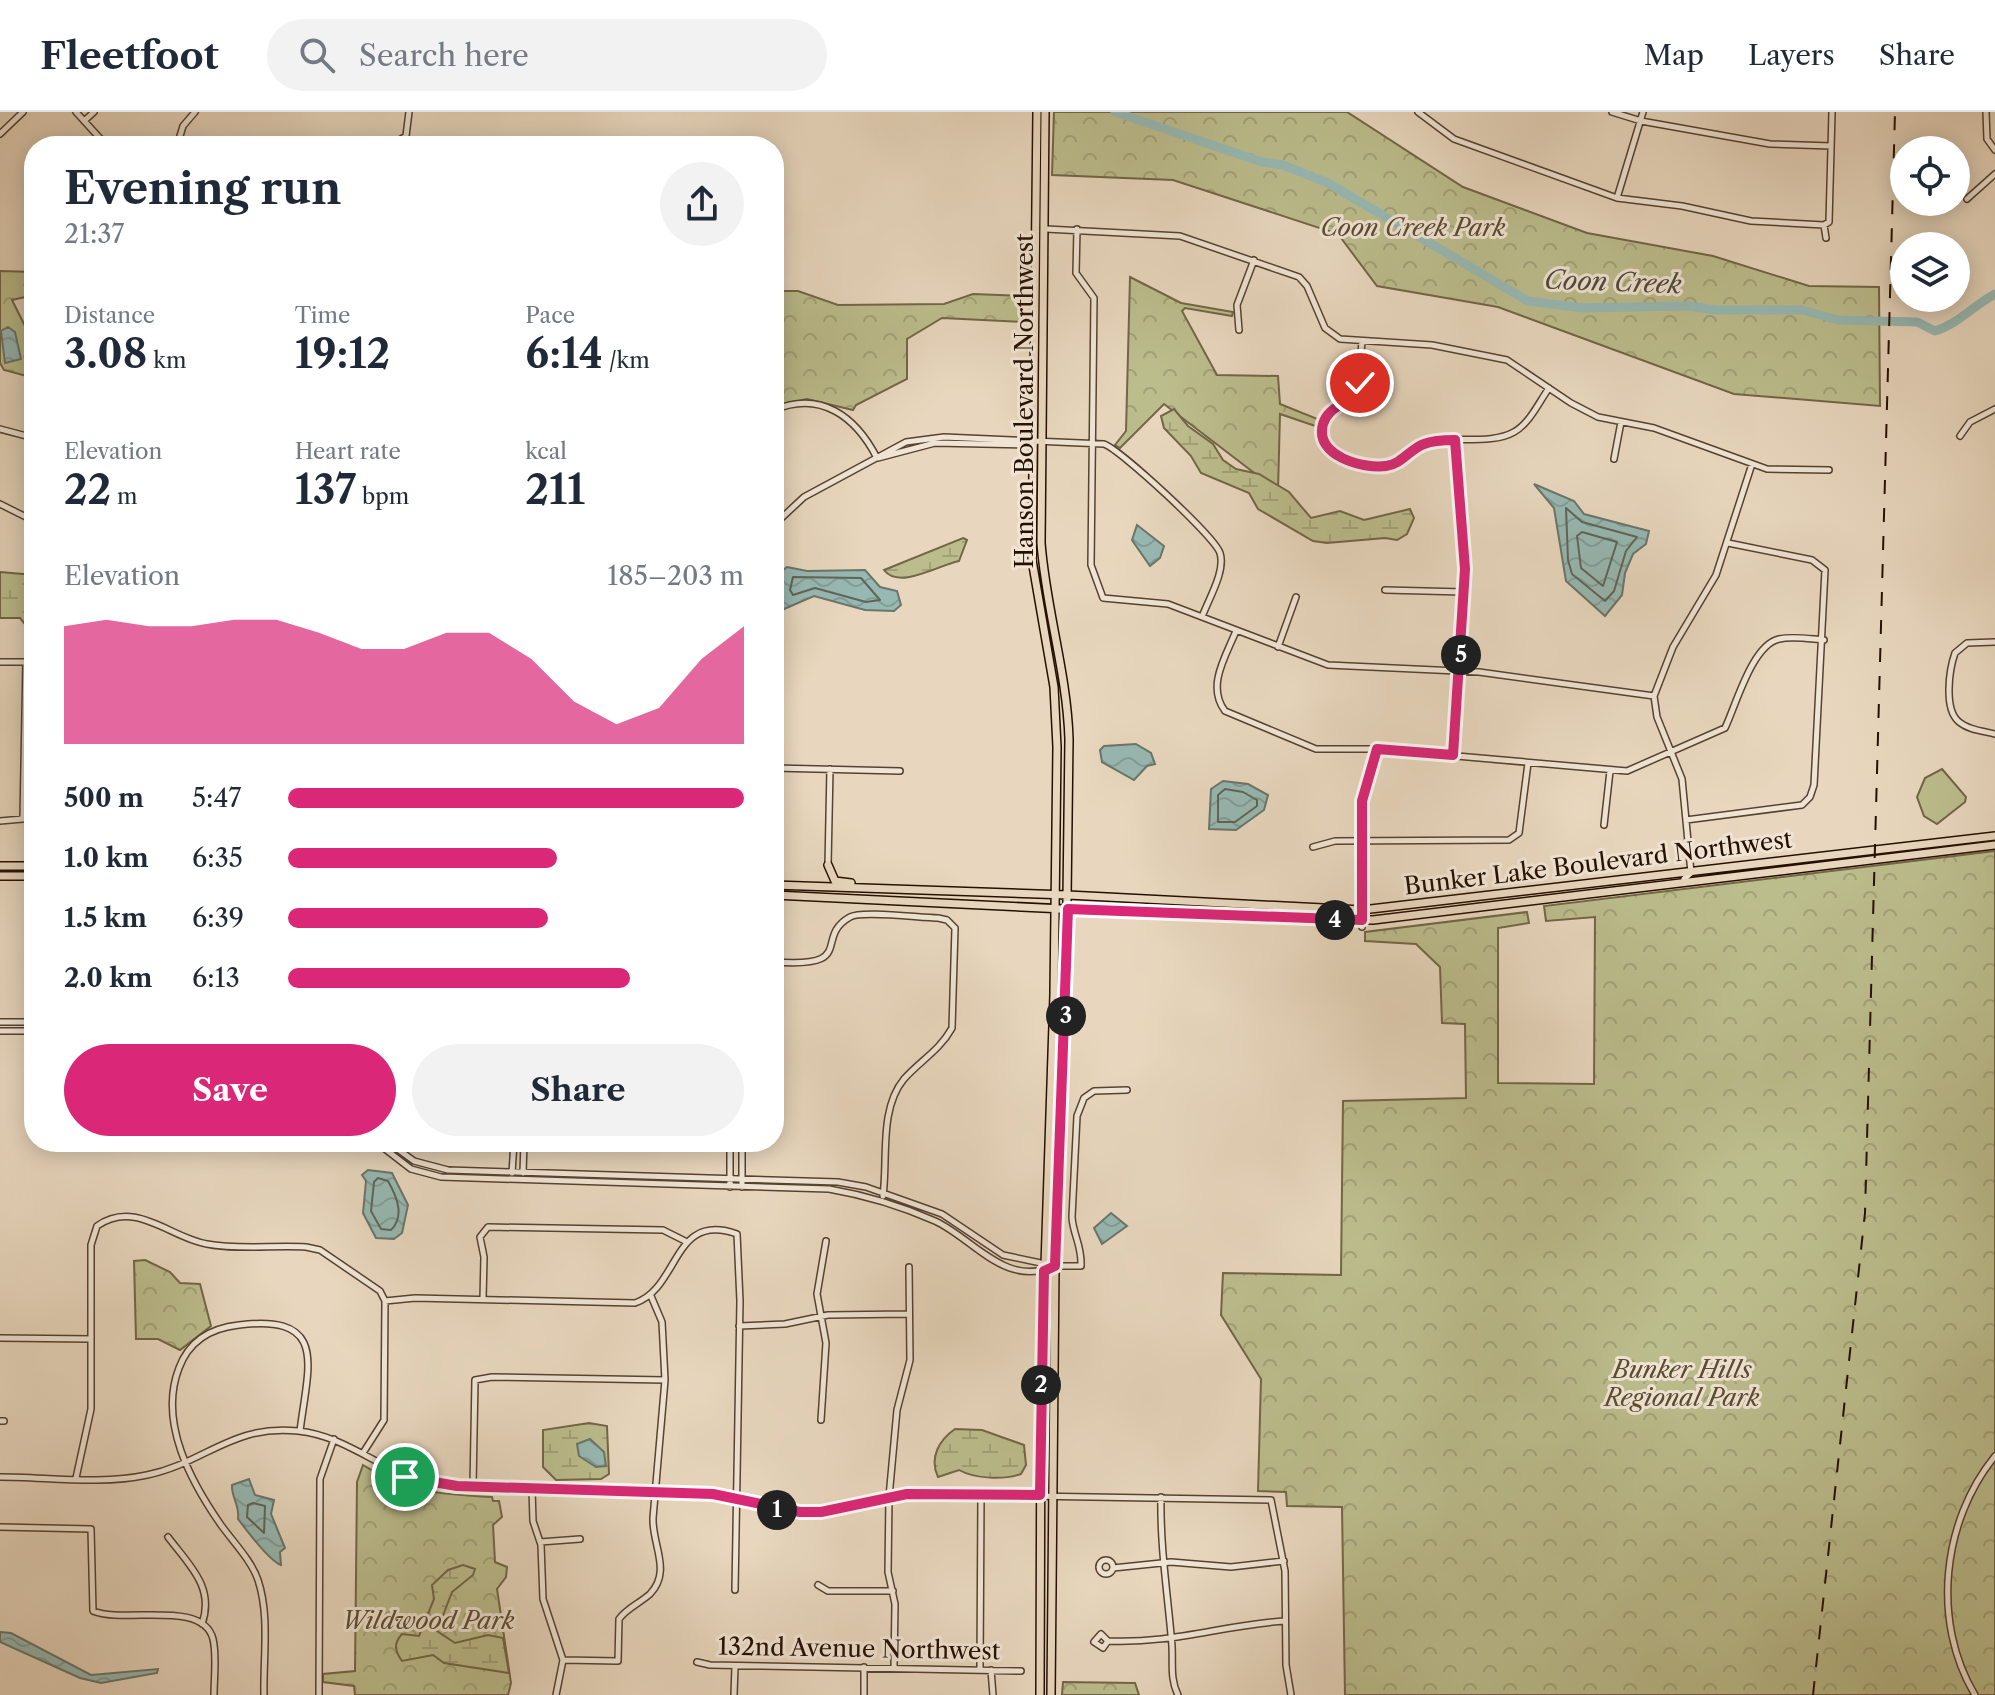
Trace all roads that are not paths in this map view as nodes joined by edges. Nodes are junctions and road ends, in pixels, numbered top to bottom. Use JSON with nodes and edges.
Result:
{"nodes":[{"id":1,"x":23,"y":112,"type":"edge"},
{"id":2,"x":76,"y":112,"type":"edge"},
{"id":3,"x":94,"y":112,"type":"edge"},
{"id":4,"x":195,"y":112,"type":"edge"},
{"id":5,"x":409,"y":112,"type":"edge"},
{"id":6,"x":1037,"y":112,"type":"edge"},
{"id":7,"x":1045,"y":112,"type":"edge"},
{"id":8,"x":1418,"y":112,"type":"edge"},
{"id":9,"x":1612,"y":112,"type":"edge"},
{"id":10,"x":1643,"y":112,"type":"edge"},
{"id":11,"x":1832,"y":112,"type":"edge"},
{"id":12,"x":1986,"y":112,"type":"edge"},
{"id":13,"x":84,"y":121,"type":"junction"},
{"id":14,"x":1641,"y":121,"type":"junction"},
{"id":15,"x":0,"y":134,"type":"edge"},
{"id":16,"x":98,"y":136,"type":"edge"},
{"id":17,"x":180,"y":136,"type":"edge"},
{"id":18,"x":406,"y":136,"type":"edge"},
{"id":19,"x":1831,"y":146,"type":"junction"},
{"id":20,"x":1995,"y":150,"type":"edge"},
{"id":21,"x":1995,"y":174,"type":"edge"},
{"id":22,"x":1970,"y":196,"type":"edge"},
{"id":23,"x":1617,"y":198,"type":"junction"},
{"id":24,"x":1826,"y":224,"type":"junction"},
{"id":25,"x":1046,"y":229,"type":"junction"},
{"id":26,"x":1077,"y":229,"type":"junction"},
{"id":27,"x":1826,"y":238,"type":"dead end"},
{"id":28,"x":1254,"y":260,"type":"junction"},
{"id":29,"x":1239,"y":330,"type":"dead end"},
{"id":30,"x":1362,"y":341,"type":"junction"},
{"id":31,"x":1549,"y":388,"type":"junction"},
{"id":32,"x":784,"y":408,"type":"edge"},
{"id":33,"x":1995,"y":409,"type":"edge"},
{"id":34,"x":1621,"y":422,"type":"junction"},
{"id":35,"x":0,"y":429,"type":"edge"},
{"id":36,"x":24,"y":435,"type":"edge"},
{"id":37,"x":1960,"y":436,"type":"dead end"},
{"id":38,"x":1455,"y":440,"type":"junction"},
{"id":39,"x":1029,"y":441,"type":"junction"},
{"id":40,"x":1042,"y":442,"type":"junction"},
{"id":41,"x":1093,"y":443,"type":"junction"},
{"id":42,"x":877,"y":458,"type":"junction"},
{"id":43,"x":1614,"y":459,"type":"dead end"},
{"id":44,"x":1752,"y":464,"type":"junction"},
{"id":45,"x":1829,"y":470,"type":"dead end"},
{"id":46,"x":0,"y":504,"type":"edge"},
{"id":47,"x":24,"y":516,"type":"edge"},
{"id":48,"x":784,"y":516,"type":"edge"},
{"id":49,"x":1728,"y":543,"type":"junction"},
{"id":50,"x":1385,"y":590,"type":"dead end"},
{"id":51,"x":1464,"y":592,"type":"junction"},
{"id":52,"x":1296,"y":597,"type":"dead end"},
{"id":53,"x":1202,"y":617,"type":"junction"},
{"id":54,"x":1236,"y":631,"type":"junction"},
{"id":55,"x":1824,"y":640,"type":"junction"},
{"id":56,"x":1995,"y":642,"type":"edge"},
{"id":57,"x":1278,"y":647,"type":"junction"},
{"id":58,"x":0,"y":662,"type":"edge"},
{"id":59,"x":24,"y":662,"type":"edge"},
{"id":60,"x":1460,"y":671,"type":"junction"},
{"id":61,"x":1654,"y":696,"type":"junction"},
{"id":62,"x":1995,"y":734,"type":"edge"},
{"id":63,"x":1377,"y":749,"type":"junction"},
{"id":64,"x":1671,"y":750,"type":"junction"},
{"id":65,"x":1453,"y":755,"type":"junction"},
{"id":66,"x":1528,"y":763,"type":"junction"},
{"id":67,"x":24,"y":766,"type":"edge"},
{"id":68,"x":784,"y":768,"type":"edge"},
{"id":69,"x":830,"y":769,"type":"junction"},
{"id":70,"x":900,"y":771,"type":"dead end"},
{"id":71,"x":1610,"y":771,"type":"junction"},
{"id":72,"x":23,"y":818,"type":"joint"},
{"id":73,"x":1686,"y":820,"type":"junction"},
{"id":74,"x":0,"y":821,"type":"edge"},
{"id":75,"x":1604,"y":825,"type":"dead end"},
{"id":76,"x":1995,"y":836,"type":"edge"},
{"id":77,"x":1361,"y":841,"type":"junction"},
{"id":78,"x":1995,"y":845,"type":"edge"},
{"id":79,"x":1313,"y":847,"type":"dead end"},
{"id":80,"x":828,"y":865,"type":"joint"},
{"id":81,"x":0,"y":866,"type":"edge"},
{"id":82,"x":24,"y":866,"type":"edge"},
{"id":83,"x":1691,"y":873,"type":"junction"},
{"id":84,"x":0,"y":876,"type":"edge"},
{"id":85,"x":24,"y":876,"type":"edge"},
{"id":86,"x":784,"y":885,"type":"edge"},
{"id":87,"x":885,"y":889,"type":"junction"},
{"id":88,"x":1610,"y":893,"type":"junction"},
{"id":89,"x":784,"y":895,"type":"edge"},
{"id":90,"x":1055,"y":895,"type":"junction"},
{"id":91,"x":1068,"y":895,"type":"junction"},
{"id":92,"x":1054,"y":908,"type":"junction"},
{"id":93,"x":1068,"y":909,"type":"junction"},
{"id":94,"x":1362,"y":910,"type":"junction"},
{"id":95,"x":1362,"y":924,"type":"junction"},
{"id":96,"x":784,"y":962,"type":"edge"},
{"id":97,"x":0,"y":1022,"type":"edge"},
{"id":98,"x":24,"y":1022,"type":"edge"},
{"id":99,"x":0,"y":1031,"type":"edge"},
{"id":100,"x":24,"y":1031,"type":"edge"},
{"id":101,"x":1127,"y":1090,"type":"dead end"},
{"id":102,"x":391,"y":1152,"type":"edge"},
{"id":103,"x":402,"y":1152,"type":"edge"},
{"id":104,"x":513,"y":1152,"type":"edge"},
{"id":105,"x":524,"y":1152,"type":"edge"},
{"id":106,"x":730,"y":1152,"type":"edge"},
{"id":107,"x":742,"y":1152,"type":"edge"},
{"id":108,"x":462,"y":1170,"type":"junction"},
{"id":109,"x":512,"y":1175,"type":"junction"},
{"id":110,"x":523,"y":1176,"type":"junction"},
{"id":111,"x":730,"y":1177,"type":"junction"},
{"id":112,"x":742,"y":1178,"type":"junction"},
{"id":113,"x":462,"y":1179,"type":"junction"},
{"id":114,"x":730,"y":1187,"type":"junction"},
{"id":115,"x":742,"y":1187,"type":"junction"},
{"id":116,"x":884,"y":1194,"type":"junction"},
{"id":117,"x":883,"y":1203,"type":"junction"},
{"id":118,"x":685,"y":1241,"type":"junction"},
{"id":119,"x":826,"y":1241,"type":"dead end"},
{"id":120,"x":1044,"y":1266,"type":"junction"},
{"id":121,"x":1055,"y":1266,"type":"junction"},
{"id":122,"x":909,"y":1267,"type":"dead end"},
{"id":123,"x":651,"y":1296,"type":"junction"},
{"id":124,"x":483,"y":1299,"type":"junction"},
{"id":125,"x":385,"y":1301,"type":"junction"},
{"id":126,"x":908,"y":1314,"type":"junction"},
{"id":127,"x":820,"y":1317,"type":"junction"},
{"id":128,"x":739,"y":1326,"type":"junction"},
{"id":129,"x":0,"y":1338,"type":"edge"},
{"id":130,"x":91,"y":1339,"type":"junction"},
{"id":131,"x":665,"y":1380,"type":"junction"},
{"id":132,"x":821,"y":1420,"type":"dead end"},
{"id":133,"x":300,"y":1431,"type":"junction"},
{"id":134,"x":334,"y":1439,"type":"junction"},
{"id":135,"x":363,"y":1453,"type":"junction"},
{"id":136,"x":1995,"y":1456,"type":"edge"},
{"id":137,"x":186,"y":1463,"type":"junction"},
{"id":138,"x":0,"y":1477,"type":"edge"},
{"id":139,"x":76,"y":1478,"type":"junction"},
{"id":140,"x":473,"y":1486,"type":"junction"},
{"id":141,"x":532,"y":1489,"type":"junction"},
{"id":142,"x":655,"y":1493,"type":"junction"},
{"id":143,"x":981,"y":1494,"type":"junction"},
{"id":144,"x":1040,"y":1495,"type":"junction"},
{"id":145,"x":1052,"y":1496,"type":"junction"},
{"id":146,"x":889,"y":1497,"type":"junction"},
{"id":147,"x":1161,"y":1497,"type":"junction"},
{"id":148,"x":737,"y":1498,"type":"junction"},
{"id":149,"x":0,"y":1527,"type":"edge"},
{"id":150,"x":168,"y":1537,"type":"dead end"},
{"id":151,"x":580,"y":1539,"type":"dead end"},
{"id":152,"x":540,"y":1542,"type":"junction"},
{"id":153,"x":1284,"y":1561,"type":"junction"},
{"id":154,"x":1161,"y":1563,"type":"junction"},
{"id":155,"x":1113,"y":1568,"type":"dead end"},
{"id":156,"x":818,"y":1585,"type":"dead end"},
{"id":157,"x":735,"y":1590,"type":"dead end"},
{"id":158,"x":893,"y":1591,"type":"junction"},
{"id":159,"x":1285,"y":1621,"type":"junction"},
{"id":160,"x":202,"y":1624,"type":"junction"},
{"id":161,"x":1171,"y":1640,"type":"junction"},
{"id":162,"x":1108,"y":1641,"type":"dead end"},
{"id":163,"x":563,"y":1660,"type":"junction"},
{"id":164,"x":697,"y":1662,"type":"dead end"},
{"id":165,"x":735,"y":1666,"type":"junction"},
{"id":166,"x":864,"y":1667,"type":"junction"},
{"id":167,"x":894,"y":1667,"type":"junction"},
{"id":168,"x":980,"y":1670,"type":"junction"},
{"id":169,"x":991,"y":1670,"type":"junction"},
{"id":170,"x":1021,"y":1671,"type":"dead end"},
{"id":171,"x":214,"y":1695,"type":"edge"},
{"id":172,"x":264,"y":1695,"type":"edge"},
{"id":173,"x":319,"y":1695,"type":"edge"},
{"id":174,"x":556,"y":1695,"type":"edge"},
{"id":175,"x":734,"y":1695,"type":"edge"},
{"id":176,"x":864,"y":1695,"type":"edge"},
{"id":177,"x":993,"y":1695,"type":"edge"},
{"id":178,"x":1040,"y":1695,"type":"edge"},
{"id":179,"x":1051,"y":1695,"type":"edge"},
{"id":180,"x":1178,"y":1695,"type":"edge"},
{"id":181,"x":1291,"y":1695,"type":"edge"},
{"id":182,"x":1975,"y":1695,"type":"edge"}],
"edges":[{"from":1,"to":15,"type":"street"},
{"from":2,"to":13,"type":"street"},
{"from":3,"to":13,"type":"street"},
{"from":4,"to":17,"type":"street"},
{"from":5,"to":18,"type":"street"},
{"from":6,"to":39,"type":"main road","name":"Hanson Boulevard Northwest"},
{"from":7,"to":25,"type":"main road","name":"Hanson Boulevard Northwest"},
{"from":8,"to":23,"type":"street"},
{"from":9,"to":14,"type":"street"},
{"from":10,"to":14,"type":"street"},
{"from":11,"to":19,"type":"street"},
{"from":12,"to":20,"type":"street"},
{"from":13,"to":16,"type":"street"},
{"from":14,"to":19,"type":"street"},
{"from":14,"to":23,"type":"street"},
{"from":19,"to":24,"type":"street"},
{"from":21,"to":22,"type":"street"},
{"from":23,"to":24,"type":"street"},
{"from":24,"to":27,"type":"street"},
{"from":25,"to":26,"type":"street"},
{"from":25,"to":40,"type":"main road","name":"Hanson Boulevard Northwest"},
{"from":26,"to":28,"type":"street"},
{"from":26,"to":41,"type":"street"},
{"from":28,"to":29,"type":"street"},
{"from":28,"to":30,"type":"street"},
{"from":30,"to":31,"type":"street"},
{"from":30,"to":38,"type":"street"},
{"from":31,"to":34,"type":"street"},
{"from":31,"to":38,"type":"street"},
{"from":32,"to":42,"type":"street"},
{"from":33,"to":37,"type":"street"},
{"from":34,"to":43,"type":"street"},
{"from":34,"to":44,"type":"street"},
{"from":35,"to":36,"type":"street"},
{"from":38,"to":51,"type":"street"},
{"from":39,"to":40,"type":"street"},
{"from":39,"to":42,"type":"street"},
{"from":39,"to":42,"type":"street"},
{"from":39,"to":90,"type":"main road","name":"Hanson Boulevard Northwest"},
{"from":40,"to":41,"type":"street"},
{"from":40,"to":91,"type":"main road","name":"Hanson Boulevard Northwest"},
{"from":41,"to":53,"type":"street"},
{"from":41,"to":53,"type":"street"},
{"from":42,"to":48,"type":"street"},
{"from":44,"to":45,"type":"street"},
{"from":44,"to":49,"type":"street"},
{"from":46,"to":47,"type":"street"},
{"from":49,"to":55,"type":"street"},
{"from":49,"to":61,"type":"street"},
{"from":50,"to":51,"type":"street"},
{"from":51,"to":60,"type":"street"},
{"from":52,"to":57,"type":"street"},
{"from":53,"to":54,"type":"street"},
{"from":54,"to":57,"type":"street"},
{"from":54,"to":63,"type":"street"},
{"from":55,"to":64,"type":"street"},
{"from":55,"to":73,"type":"street"},
{"from":56,"to":62,"type":"street"},
{"from":57,"to":60,"type":"street"},
{"from":58,"to":59,"type":"street"},
{"from":60,"to":61,"type":"street"},
{"from":60,"to":65,"type":"street"},
{"from":61,"to":64,"type":"street"},
{"from":63,"to":65,"type":"street"},
{"from":63,"to":77,"type":"street"},
{"from":64,"to":71,"type":"street"},
{"from":64,"to":73,"type":"street"},
{"from":65,"to":66,"type":"street"},
{"from":66,"to":71,"type":"street"},
{"from":66,"to":77,"type":"street"},
{"from":67,"to":72,"type":"street"},
{"from":68,"to":69,"type":"street"},
{"from":69,"to":70,"type":"street"},
{"from":69,"to":80,"type":"street"},
{"from":71,"to":75,"type":"street"},
{"from":72,"to":74,"type":"street"},
{"from":73,"to":83,"type":"street"},
{"from":76,"to":83,"type":"main road","name":"Bunker Lake Boulevard Northwest"},
{"from":77,"to":79,"type":"street"},
{"from":77,"to":94,"type":"street"},
{"from":78,"to":88,"type":"main road"},
{"from":80,"to":87,"type":"main road"},
{"from":81,"to":82,"type":"main road"},
{"from":83,"to":88,"type":"street"},
{"from":83,"to":94,"type":"main road","name":"Bunker Lake Boulevard Northwest"},
{"from":84,"to":85,"type":"main road"},
{"from":86,"to":87,"type":"main road","name":"Bunker Lake Boulevard Northwest"},
{"from":87,"to":90,"type":"main road","name":"Bunker Lake Boulevard Northwest"},
{"from":88,"to":95,"type":"main road"},
{"from":89,"to":92,"type":"main road"},
{"from":90,"to":91,"type":"main road","name":"Bunker Lake Boulevard Northwest"},
{"from":90,"to":92,"type":"main road","name":"Hanson Boulevard Northwest"},
{"from":91,"to":93,"type":"main road","name":"Hanson Boulevard Northwest"},
{"from":91,"to":94,"type":"main road","name":"Bunker Lake Boulevard Northwest"},
{"from":92,"to":93,"type":"main road"},
{"from":92,"to":120,"type":"main road","name":"Hanson Boulevard Northwest"},
{"from":93,"to":95,"type":"main road"},
{"from":93,"to":121,"type":"main road","name":"Hanson Boulevard Northwest"},
{"from":94,"to":95,"type":"street"},
{"from":96,"to":116,"type":"street"},
{"from":97,"to":98,"type":"street"},
{"from":99,"to":100,"type":"street"},
{"from":101,"to":121,"type":"street"},
{"from":102,"to":113,"type":"street"},
{"from":103,"to":108,"type":"street"},
{"from":104,"to":109,"type":"street"},
{"from":105,"to":110,"type":"street"},
{"from":106,"to":111,"type":"street"},
{"from":107,"to":112,"type":"street"},
{"from":108,"to":109,"type":"street"},
{"from":108,"to":113,"type":"street"},
{"from":109,"to":110,"type":"street"},
{"from":109,"to":113,"type":"street"},
{"from":110,"to":111,"type":"street"},
{"from":110,"to":114,"type":"street"},
{"from":111,"to":112,"type":"street"},
{"from":111,"to":114,"type":"street"},
{"from":112,"to":115,"type":"street"},
{"from":112,"to":116,"type":"street"},
{"from":114,"to":115,"type":"street"},
{"from":115,"to":117,"type":"street"},
{"from":116,"to":117,"type":"street"},
{"from":116,"to":120,"type":"street"},
{"from":117,"to":120,"type":"street"},
{"from":118,"to":123,"type":"street"},
{"from":118,"to":124,"type":"street"},
{"from":118,"to":128,"type":"street"},
{"from":119,"to":127,"type":"street"},
{"from":120,"to":121,"type":"street"},
{"from":120,"to":144,"type":"main road","name":"Hanson Boulevard Northwest"},
{"from":121,"to":145,"type":"main road","name":"Hanson Boulevard Northwest"},
{"from":122,"to":126,"type":"street"},
{"from":123,"to":124,"type":"street"},
{"from":123,"to":131,"type":"street"},
{"from":124,"to":125,"type":"street"},
{"from":125,"to":130,"type":"street"},
{"from":125,"to":135,"type":"street"},
{"from":126,"to":127,"type":"street"},
{"from":126,"to":146,"type":"street"},
{"from":127,"to":128,"type":"street"},
{"from":127,"to":132,"type":"street"},
{"from":128,"to":148,"type":"street"},
{"from":129,"to":130,"type":"street"},
{"from":130,"to":139,"type":"street"},
{"from":131,"to":140,"type":"street"},
{"from":131,"to":142,"type":"street"},
{"from":133,"to":134,"type":"street"},
{"from":133,"to":137,"type":"street"},
{"from":133,"to":137,"type":"street"},
{"from":134,"to":135,"type":"street"},
{"from":134,"to":173,"type":"street"},
{"from":135,"to":140,"type":"street"},
{"from":136,"to":182,"type":"street"},
{"from":137,"to":139,"type":"street"},
{"from":137,"to":172,"type":"street"},
{"from":138,"to":139,"type":"street"},
{"from":140,"to":141,"type":"street"},
{"from":141,"to":142,"type":"street"},
{"from":141,"to":152,"type":"street"},
{"from":142,"to":148,"type":"street"},
{"from":142,"to":163,"type":"street"},
{"from":143,"to":144,"type":"street"},
{"from":143,"to":146,"type":"street"},
{"from":143,"to":168,"type":"street"},
{"from":144,"to":145,"type":"street"},
{"from":144,"to":178,"type":"main road","name":"Hanson Boulevard Northwest"},
{"from":145,"to":147,"type":"street"},
{"from":145,"to":179,"type":"main road","name":"Hanson Boulevard Northwest"},
{"from":146,"to":148,"type":"street"},
{"from":146,"to":158,"type":"street"},
{"from":147,"to":153,"type":"street"},
{"from":147,"to":154,"type":"street"},
{"from":148,"to":157,"type":"street"},
{"from":149,"to":160,"type":"street"},
{"from":150,"to":160,"type":"street"},
{"from":151,"to":152,"type":"street"},
{"from":152,"to":163,"type":"street"},
{"from":153,"to":154,"type":"street"},
{"from":153,"to":159,"type":"street"},
{"from":154,"to":155,"type":"street"},
{"from":154,"to":161,"type":"street"},
{"from":156,"to":158,"type":"street"},
{"from":158,"to":167,"type":"street"},
{"from":159,"to":161,"type":"street"},
{"from":159,"to":181,"type":"street"},
{"from":160,"to":171,"type":"street"},
{"from":161,"to":162,"type":"street"},
{"from":161,"to":180,"type":"street"},
{"from":163,"to":174,"type":"street"},
{"from":164,"to":165,"type":"street","name":"132nd Avenue Northwest"},
{"from":165,"to":166,"type":"street","name":"132nd Avenue Northwest"},
{"from":165,"to":175,"type":"street"},
{"from":166,"to":167,"type":"street","name":"132nd Avenue Northwest"},
{"from":166,"to":176,"type":"street"},
{"from":167,"to":168,"type":"street","name":"132nd Avenue Northwest"},
{"from":168,"to":169,"type":"street","name":"132nd Avenue Northwest"},
{"from":169,"to":170,"type":"street","name":"132nd Avenue Northwest"},
{"from":169,"to":177,"type":"street"}]}
